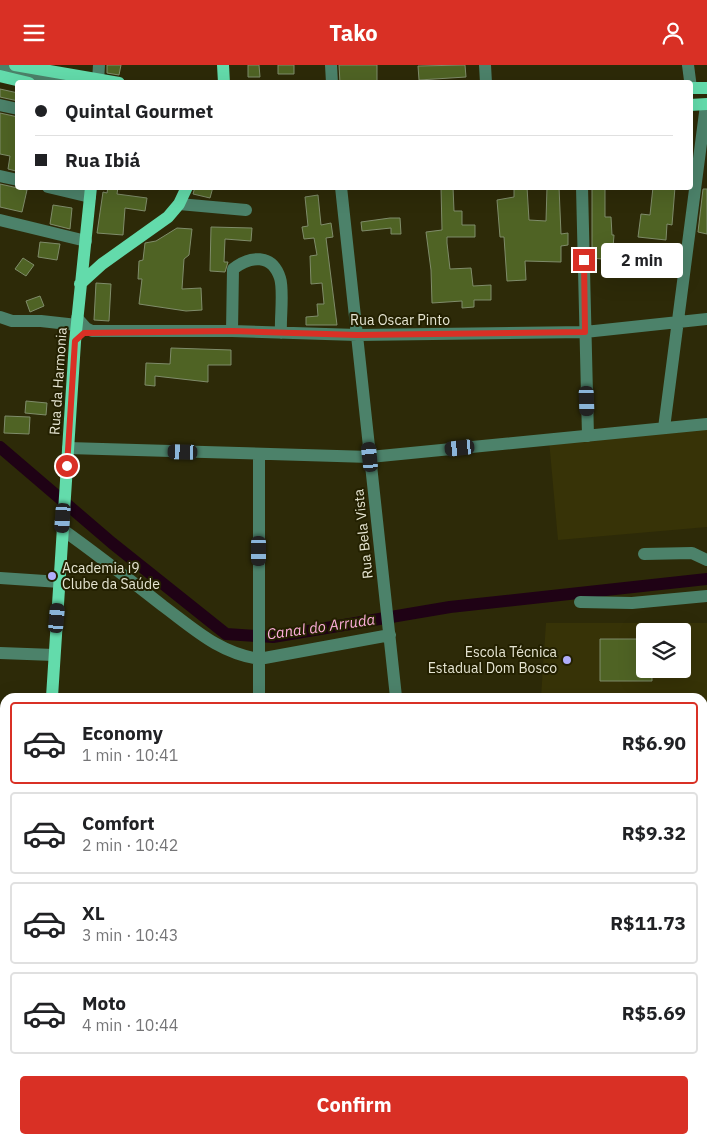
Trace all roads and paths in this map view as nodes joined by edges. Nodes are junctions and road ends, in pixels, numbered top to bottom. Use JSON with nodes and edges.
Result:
{"nodes":[{"id":1,"x":15,"y":65,"type":"edge"},
{"id":2,"x":99,"y":65,"type":"edge"},
{"id":3,"x":223,"y":65,"type":"edge"},
{"id":4,"x":331,"y":65,"type":"edge"},
{"id":5,"x":485,"y":65,"type":"edge"},
{"id":6,"x":688,"y":65,"type":"edge"},
{"id":7,"x":0,"y":67,"type":"edge"},
{"id":8,"x":0,"y":72,"type":"edge"},
{"id":9,"x":0,"y":76,"type":"edge"},
{"id":10,"x":17,"y":80,"type":"edge"},
{"id":11,"x":34,"y":80,"type":"edge"},
{"id":12,"x":56,"y":80,"type":"edge"},
{"id":13,"x":88,"y":80,"type":"edge"},
{"id":14,"x":98,"y":80,"type":"edge"},
{"id":15,"x":224,"y":80,"type":"edge"},
{"id":16,"x":332,"y":80,"type":"edge"},
{"id":17,"x":486,"y":80,"type":"edge"},
{"id":18,"x":689,"y":80,"type":"edge"},
{"id":19,"x":707,"y":88,"type":"edge"},
{"id":20,"x":693,"y":91,"type":"edge"},
{"id":21,"x":693,"y":93,"type":"edge"},
{"id":22,"x":707,"y":100,"type":"edge"},
{"id":23,"x":693,"y":104,"type":"edge"},
{"id":24,"x":0,"y":105,"type":"edge"},
{"id":25,"x":15,"y":108,"type":"edge"},
{"id":26,"x":0,"y":176,"type":"edge"},
{"id":27,"x":15,"y":179,"type":"edge"},
{"id":28,"x":70,"y":190,"type":"edge"},
{"id":29,"x":186,"y":190,"type":"edge"},
{"id":30,"x":341,"y":190,"type":"edge"},
{"id":31,"x":582,"y":190,"type":"edge"},
{"id":32,"x":91,"y":193,"type":"edge"},
{"id":33,"x":179,"y":204,"type":"junction"},
{"id":34,"x":246,"y":210,"type":"dead end"},
{"id":35,"x":0,"y":220,"type":"edge"},
{"id":36,"x":86,"y":241,"type":"junction"},
{"id":37,"x":80,"y":284,"type":"junction"},
{"id":38,"x":0,"y":317,"type":"edge"},
{"id":39,"x":707,"y":319,"type":"edge"},
{"id":40,"x":77,"y":321,"type":"junction"},
{"id":41,"x":679,"y":322,"type":"junction"},
{"id":42,"x":92,"y":331,"type":"junction"},
{"id":43,"x":232,"y":331,"type":"junction"},
{"id":44,"x":585,"y":332,"type":"junction"},
{"id":45,"x":281,"y":333,"type":"junction"},
{"id":46,"x":357,"y":335,"type":"junction"},
{"id":47,"x":75,"y":341,"type":"junction"},
{"id":48,"x":707,"y":424,"type":"edge"},
{"id":49,"x":664,"y":428,"type":"junction"},
{"id":50,"x":588,"y":436,"type":"junction"},
{"id":51,"x":68,"y":449,"type":"junction"},
{"id":52,"x":259,"y":455,"type":"junction"},
{"id":53,"x":370,"y":457,"type":"junction"},
{"id":54,"x":63,"y":530,"type":"junction"},
{"id":55,"x":644,"y":554,"type":"dead end"},
{"id":56,"x":707,"y":560,"type":"edge"},
{"id":57,"x":0,"y":578,"type":"edge"},
{"id":58,"x":60,"y":582,"type":"junction"},
{"id":59,"x":707,"y":596,"type":"edge"},
{"id":60,"x":580,"y":601,"type":"dead end"},
{"id":61,"x":390,"y":631,"type":"junction"},
{"id":62,"x":0,"y":653,"type":"edge"},
{"id":63,"x":54,"y":655,"type":"junction"},
{"id":64,"x":259,"y":656,"type":"junction"},
{"id":65,"x":52,"y":693,"type":"edge"},
{"id":66,"x":259,"y":693,"type":"edge"},
{"id":67,"x":396,"y":693,"type":"edge"}],
"edges":[{"from":1,"to":13,"type":"main road"},
{"from":2,"to":14,"type":"street"},
{"from":3,"to":15,"type":"main road"},
{"from":4,"to":16,"type":"street"},
{"from":5,"to":17,"type":"street"},
{"from":6,"to":18,"type":"street"},
{"from":7,"to":12,"type":"street"},
{"from":8,"to":11,"type":"street"},
{"from":9,"to":10,"type":"main road"},
{"from":19,"to":20,"type":"main road"},
{"from":21,"to":22,"type":"street"},
{"from":22,"to":23,"type":"main road"},
{"from":22,"to":41,"type":"street"},
{"from":24,"to":25,"type":"street"},
{"from":26,"to":27,"type":"street"},
{"from":28,"to":32,"type":"street"},
{"from":29,"to":33,"type":"main road"},
{"from":30,"to":46,"type":"street","name":"Rua Bela Vista"},
{"from":31,"to":44,"type":"street"},
{"from":32,"to":36,"type":"main road","name":"Rua da Harmonia"},
{"from":33,"to":34,"type":"street"},
{"from":33,"to":37,"type":"main road"},
{"from":35,"to":36,"type":"street"},
{"from":36,"to":37,"type":"main road","name":"Rua da Harmonia"},
{"from":37,"to":40,"type":"main road","name":"Rua da Harmonia"},
{"from":38,"to":40,"type":"street"},
{"from":39,"to":41,"type":"street","name":"Rua Oscar Pinto"},
{"from":40,"to":42,"type":"street"},
{"from":40,"to":47,"type":"main road","name":"Rua da Harmonia"},
{"from":41,"to":44,"type":"street","name":"Rua Oscar Pinto"},
{"from":41,"to":49,"type":"street"},
{"from":42,"to":43,"type":"street","name":"Rua Oscar Pinto"},
{"from":42,"to":47,"type":"street"},
{"from":43,"to":45,"type":"street","name":"Rua Oscar Pinto"},
{"from":43,"to":45,"type":"street"},
{"from":44,"to":46,"type":"street","name":"Rua Oscar Pinto"},
{"from":44,"to":50,"type":"street"},
{"from":45,"to":46,"type":"street","name":"Rua Oscar Pinto"},
{"from":46,"to":53,"type":"street","name":"Rua Bela Vista"},
{"from":47,"to":51,"type":"main road","name":"Rua da Harmonia"},
{"from":48,"to":49,"type":"street"},
{"from":49,"to":50,"type":"street"},
{"from":50,"to":53,"type":"street"},
{"from":51,"to":52,"type":"street"},
{"from":51,"to":54,"type":"main road","name":"Rua da Harmonia"},
{"from":52,"to":53,"type":"street"},
{"from":52,"to":64,"type":"street"},
{"from":53,"to":61,"type":"street","name":"Rua Bela Vista"},
{"from":54,"to":58,"type":"main road","name":"Rua da Harmonia"},
{"from":54,"to":64,"type":"street"},
{"from":55,"to":56,"type":"street"},
{"from":57,"to":58,"type":"street"},
{"from":58,"to":63,"type":"main road","name":"Rua da Harmonia"},
{"from":59,"to":60,"type":"street"},
{"from":61,"to":64,"type":"street"},
{"from":61,"to":67,"type":"street","name":"Rua Bela Vista"},
{"from":62,"to":63,"type":"street"},
{"from":63,"to":65,"type":"main road","name":"Rua da Harmonia"},
{"from":64,"to":66,"type":"street"}]}
